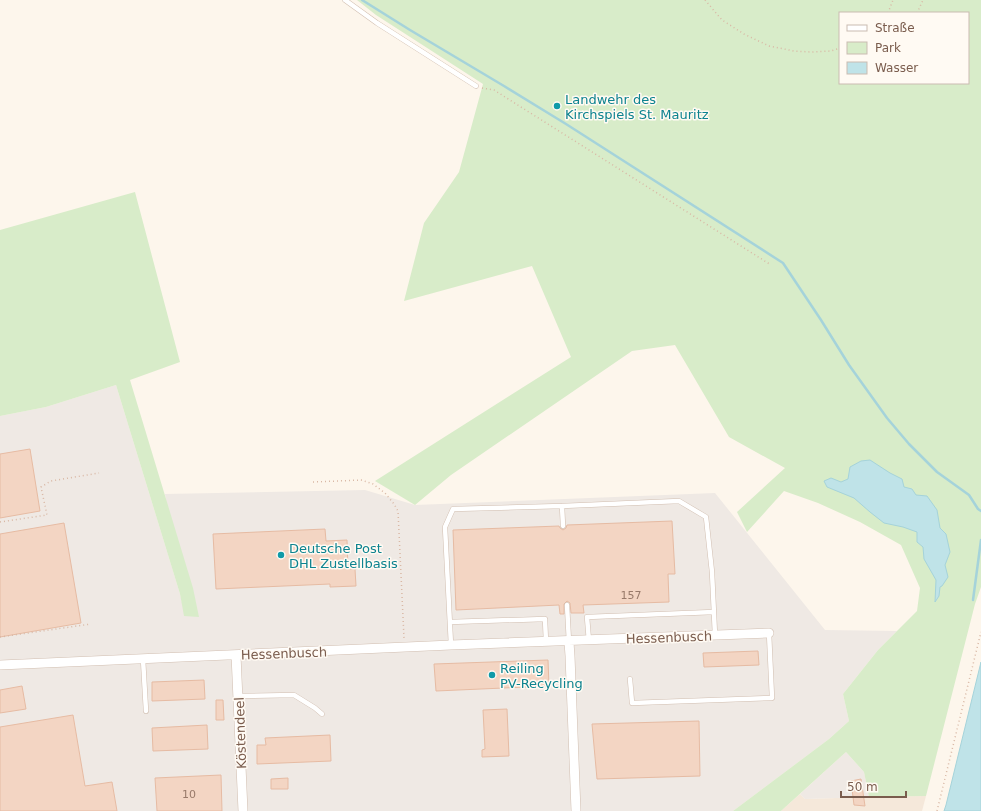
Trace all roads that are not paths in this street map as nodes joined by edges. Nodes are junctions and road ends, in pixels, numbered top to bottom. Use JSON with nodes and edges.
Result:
{"nodes":[{"id":1,"x":345,"y":0,"type":"edge"},
{"id":2,"x":476,"y":86,"type":"road end"},
{"id":3,"x":562,"y":506,"type":"junction"},
{"id":4,"x":563,"y":526,"type":"dead end"},
{"id":5,"x":567,"y":605,"type":"dead end"},
{"id":6,"x":714,"y":612,"type":"junction"},
{"id":7,"x":450,"y":622,"type":"junction"},
{"id":8,"x":769,"y":633,"type":"joint"},
{"id":9,"x":715,"y":635,"type":"junction"},
{"id":10,"x":589,"y":641,"type":"junction"},
{"id":11,"x":546,"y":642,"type":"junction"},
{"id":12,"x":569,"y":642,"type":"junction"},
{"id":13,"x":451,"y":645,"type":"junction"},
{"id":14,"x":236,"y":655,"type":"junction"},
{"id":15,"x":143,"y":659,"type":"junction"},
{"id":16,"x":0,"y":666,"type":"edge"},
{"id":17,"x":630,"y":679,"type":"dead end"},
{"id":18,"x":238,"y":696,"type":"junction"},
{"id":19,"x":146,"y":712,"type":"dead end"},
{"id":20,"x":322,"y":714,"type":"dead end"},
{"id":21,"x":243,"y":811,"type":"edge"},
{"id":22,"x":576,"y":811,"type":"edge"}],
"edges":[{"from":1,"to":2,"type":"lane"},
{"from":3,"to":4,"type":"lane"},
{"from":3,"to":6,"type":"lane"},
{"from":3,"to":7,"type":"lane"},
{"from":5,"to":12,"type":"lane"},
{"from":6,"to":9,"type":"lane"},
{"from":6,"to":10,"type":"lane"},
{"from":7,"to":11,"type":"lane"},
{"from":7,"to":13,"type":"lane"},
{"from":8,"to":9,"type":"street","name":"Hessenbusch"},
{"from":8,"to":17,"type":"lane"},
{"from":9,"to":10,"type":"street","name":"Hessenbusch"},
{"from":10,"to":12,"type":"street","name":"Hessenbusch"},
{"from":11,"to":12,"type":"street","name":"Hessenbusch"},
{"from":11,"to":13,"type":"street","name":"Hessenbusch"},
{"from":12,"to":22,"type":"street"},
{"from":13,"to":14,"type":"street","name":"Hessenbusch"},
{"from":14,"to":15,"type":"street","name":"Hessenbusch"},
{"from":14,"to":18,"type":"street","name":"Köstendeel"},
{"from":15,"to":16,"type":"street","name":"Hessenbusch"},
{"from":15,"to":19,"type":"lane"},
{"from":18,"to":20,"type":"lane"},
{"from":18,"to":21,"type":"street","name":"Köstendeel"}]}
